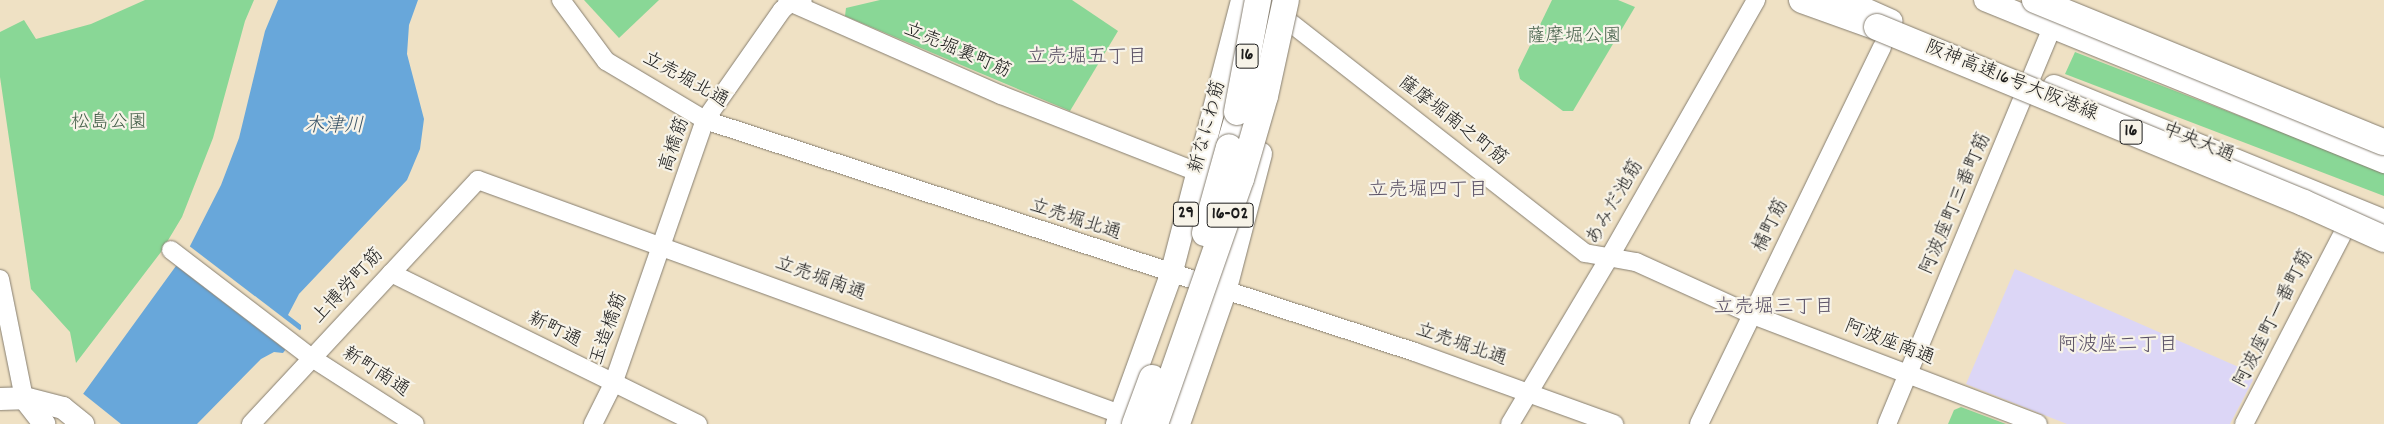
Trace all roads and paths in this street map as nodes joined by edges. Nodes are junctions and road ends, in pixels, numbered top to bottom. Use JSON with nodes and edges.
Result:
{"nodes":[{"id":1,"x":561,"y":0,"type":"edge"},
{"id":2,"x":1242,"y":0,"type":"edge"},
{"id":3,"x":1297,"y":0,"type":"edge"},
{"id":4,"x":1756,"y":0,"type":"edge"},
{"id":5,"x":1802,"y":0,"type":"edge"},
{"id":6,"x":1830,"y":0,"type":"edge"},
{"id":7,"x":1844,"y":0,"type":"edge"},
{"id":8,"x":1985,"y":0,"type":"edge"},
{"id":9,"x":2035,"y":0,"type":"edge"},
{"id":10,"x":2063,"y":0,"type":"edge"},
{"id":11,"x":793,"y":1,"type":"edge"},
{"id":12,"x":1276,"y":7,"type":"edge"},
{"id":13,"x":2052,"y":28,"type":"junction"},
{"id":14,"x":1880,"y":37,"type":"junction"},
{"id":15,"x":2033,"y":78,"type":"junction"},
{"id":16,"x":1237,"y":112,"type":"joint"},
{"id":17,"x":705,"y":120,"type":"junction"},
{"id":18,"x":2384,"y":148,"type":"edge"},
{"id":19,"x":1197,"y":172,"type":"junction"},
{"id":20,"x":478,"y":180,"type":"joint"},
{"id":21,"x":2304,"y":203,"type":"junction"},
{"id":22,"x":2384,"y":221,"type":"edge"},
{"id":23,"x":2384,"y":228,"type":"edge"},
{"id":24,"x":2343,"y":233,"type":"dead end"},
{"id":25,"x":2384,"y":239,"type":"edge"},
{"id":26,"x":662,"y":246,"type":"junction"},
{"id":27,"x":175,"y":252,"type":"dead end"},
{"id":28,"x":1585,"y":254,"type":"joint"},
{"id":29,"x":1609,"y":258,"type":"junction"},
{"id":30,"x":391,"y":273,"type":"junction"},
{"id":31,"x":1170,"y":274,"type":"junction"},
{"id":32,"x":0,"y":279,"type":"edge"},
{"id":33,"x":1225,"y":292,"type":"junction"},
{"id":34,"x":1753,"y":315,"type":"junction"},
{"id":35,"x":312,"y":358,"type":"junction"},
{"id":36,"x":1908,"y":375,"type":"junction"},
{"id":37,"x":613,"y":384,"type":"junction"},
{"id":38,"x":1530,"y":391,"type":"junction"},
{"id":39,"x":24,"y":398,"type":"junction"},
{"id":40,"x":0,"y":399,"type":"edge"},
{"id":41,"x":1125,"y":421,"type":"edge"},
{"id":42,"x":44,"y":424,"type":"edge"},
{"id":43,"x":83,"y":424,"type":"edge"},
{"id":44,"x":252,"y":424,"type":"edge"},
{"id":45,"x":415,"y":424,"type":"edge"},
{"id":46,"x":593,"y":424,"type":"edge"},
{"id":47,"x":698,"y":424,"type":"edge"},
{"id":48,"x":1145,"y":424,"type":"edge"},
{"id":49,"x":1155,"y":424,"type":"edge"},
{"id":50,"x":1179,"y":424,"type":"edge"},
{"id":51,"x":1510,"y":424,"type":"edge"},
{"id":52,"x":1614,"y":424,"type":"edge"},
{"id":53,"x":1699,"y":424,"type":"edge"},
{"id":54,"x":1887,"y":424,"type":"edge"},
{"id":55,"x":2038,"y":424,"type":"edge"},
{"id":56,"x":2244,"y":424,"type":"edge"}],
"edges":[{"from":1,"to":17,"type":"street","name":"立売堀北通"},
{"from":2,"to":19,"type":"main road","name":"新なにわ筋","number":"29"},
{"from":3,"to":12,"type":"main road"},
{"from":4,"to":29,"type":"street","name":"あみだ池筋"},
{"from":5,"to":14,"type":"highway","name":"阪神高速16号大阪港線","number":"16"},
{"from":6,"to":14,"type":"highway"},
{"from":7,"to":15,"type":"main road","name":"中央大通"},
{"from":8,"to":13,"type":"main road"},
{"from":9,"to":18,"type":"highway","bridge":true},
{"from":10,"to":13,"type":"street","name":"阿波座町三番町筋"},
{"from":11,"to":17,"type":"street","name":"高橋筋"},
{"from":11,"to":19,"type":"street","name":"立売堀裏町筋"},
{"from":12,"to":16,"type":"highway","number":"16","bridge":true},
{"from":12,"to":28,"type":"street","name":"薩摩堀南之町筋"},
{"from":12,"to":33,"type":"main road"},
{"from":12,"to":49,"type":"highway","number":"16-02","bridge":true},
{"from":13,"to":15,"type":"street","name":"阿波座町三番町筋"},
{"from":13,"to":18,"type":"main road"},
{"from":14,"to":21,"type":"highway","name":"阪神高速16号大阪港線","number":"16","bridge":true},
{"from":14,"to":34,"type":"street","name":"橘町筋"},
{"from":15,"to":22,"type":"main road","name":"中央大通"},
{"from":15,"to":36,"type":"street","name":"阿波座町三番町筋"},
{"from":16,"to":41,"type":"highway","number":"16-02","bridge":true},
{"from":17,"to":26,"type":"street","name":"高橋筋"},
{"from":17,"to":31,"type":"street","name":"立売堀北通"},
{"from":19,"to":31,"type":"main road","name":"新なにわ筋","number":"29"},
{"from":20,"to":26,"type":"street","name":"立売堀南通"},
{"from":20,"to":30,"type":"street","name":"上博労町筋"},
{"from":21,"to":23,"type":"highway","bridge":true},
{"from":21,"to":25,"type":"highway","name":"阪神高速16号大阪港線","number":"16","bridge":true},
{"from":24,"to":56,"type":"street","name":"阿波座町一番町筋"},
{"from":26,"to":37,"type":"street","name":"玉造橋筋"},
{"from":26,"to":41,"type":"street","name":"立売堀南通"},
{"from":27,"to":35,"type":"street","name":"新町南通"},
{"from":28,"to":29,"type":"street","name":"阿波座南通"},
{"from":29,"to":34,"type":"street","name":"阿波座南通"},
{"from":29,"to":38,"type":"street","name":"あみだ池筋"},
{"from":30,"to":35,"type":"street","name":"上博労町筋"},
{"from":30,"to":37,"type":"street","name":"新町通"},
{"from":31,"to":33,"type":"street","name":"立売堀北通"},
{"from":31,"to":41,"type":"main road","name":"新なにわ筋","number":"29"},
{"from":32,"to":39,"type":"street"},
{"from":33,"to":38,"type":"street","name":"立売堀北通"},
{"from":33,"to":50,"type":"main road"},
{"from":34,"to":36,"type":"street","name":"阿波座南通"},
{"from":34,"to":53,"type":"street","name":"橘町筋"},
{"from":35,"to":44,"type":"street","name":"上博労町筋"},
{"from":35,"to":45,"type":"street","name":"新町南通"},
{"from":36,"to":54,"type":"street","name":"阿波座町三番町筋"},
{"from":36,"to":55,"type":"street","name":"阿波座南通"},
{"from":37,"to":46,"type":"street","name":"玉造橋筋"},
{"from":37,"to":47,"type":"street","name":"新町通"},
{"from":38,"to":51,"type":"street","name":"あみだ池筋"},
{"from":38,"to":52,"type":"street","name":"立売堀北通"},
{"from":39,"to":40,"type":"main road"},
{"from":39,"to":42,"type":"main road"},
{"from":39,"to":43,"type":"main road"},
{"from":41,"to":48,"type":"street","name":"立売堀南通"}]}
